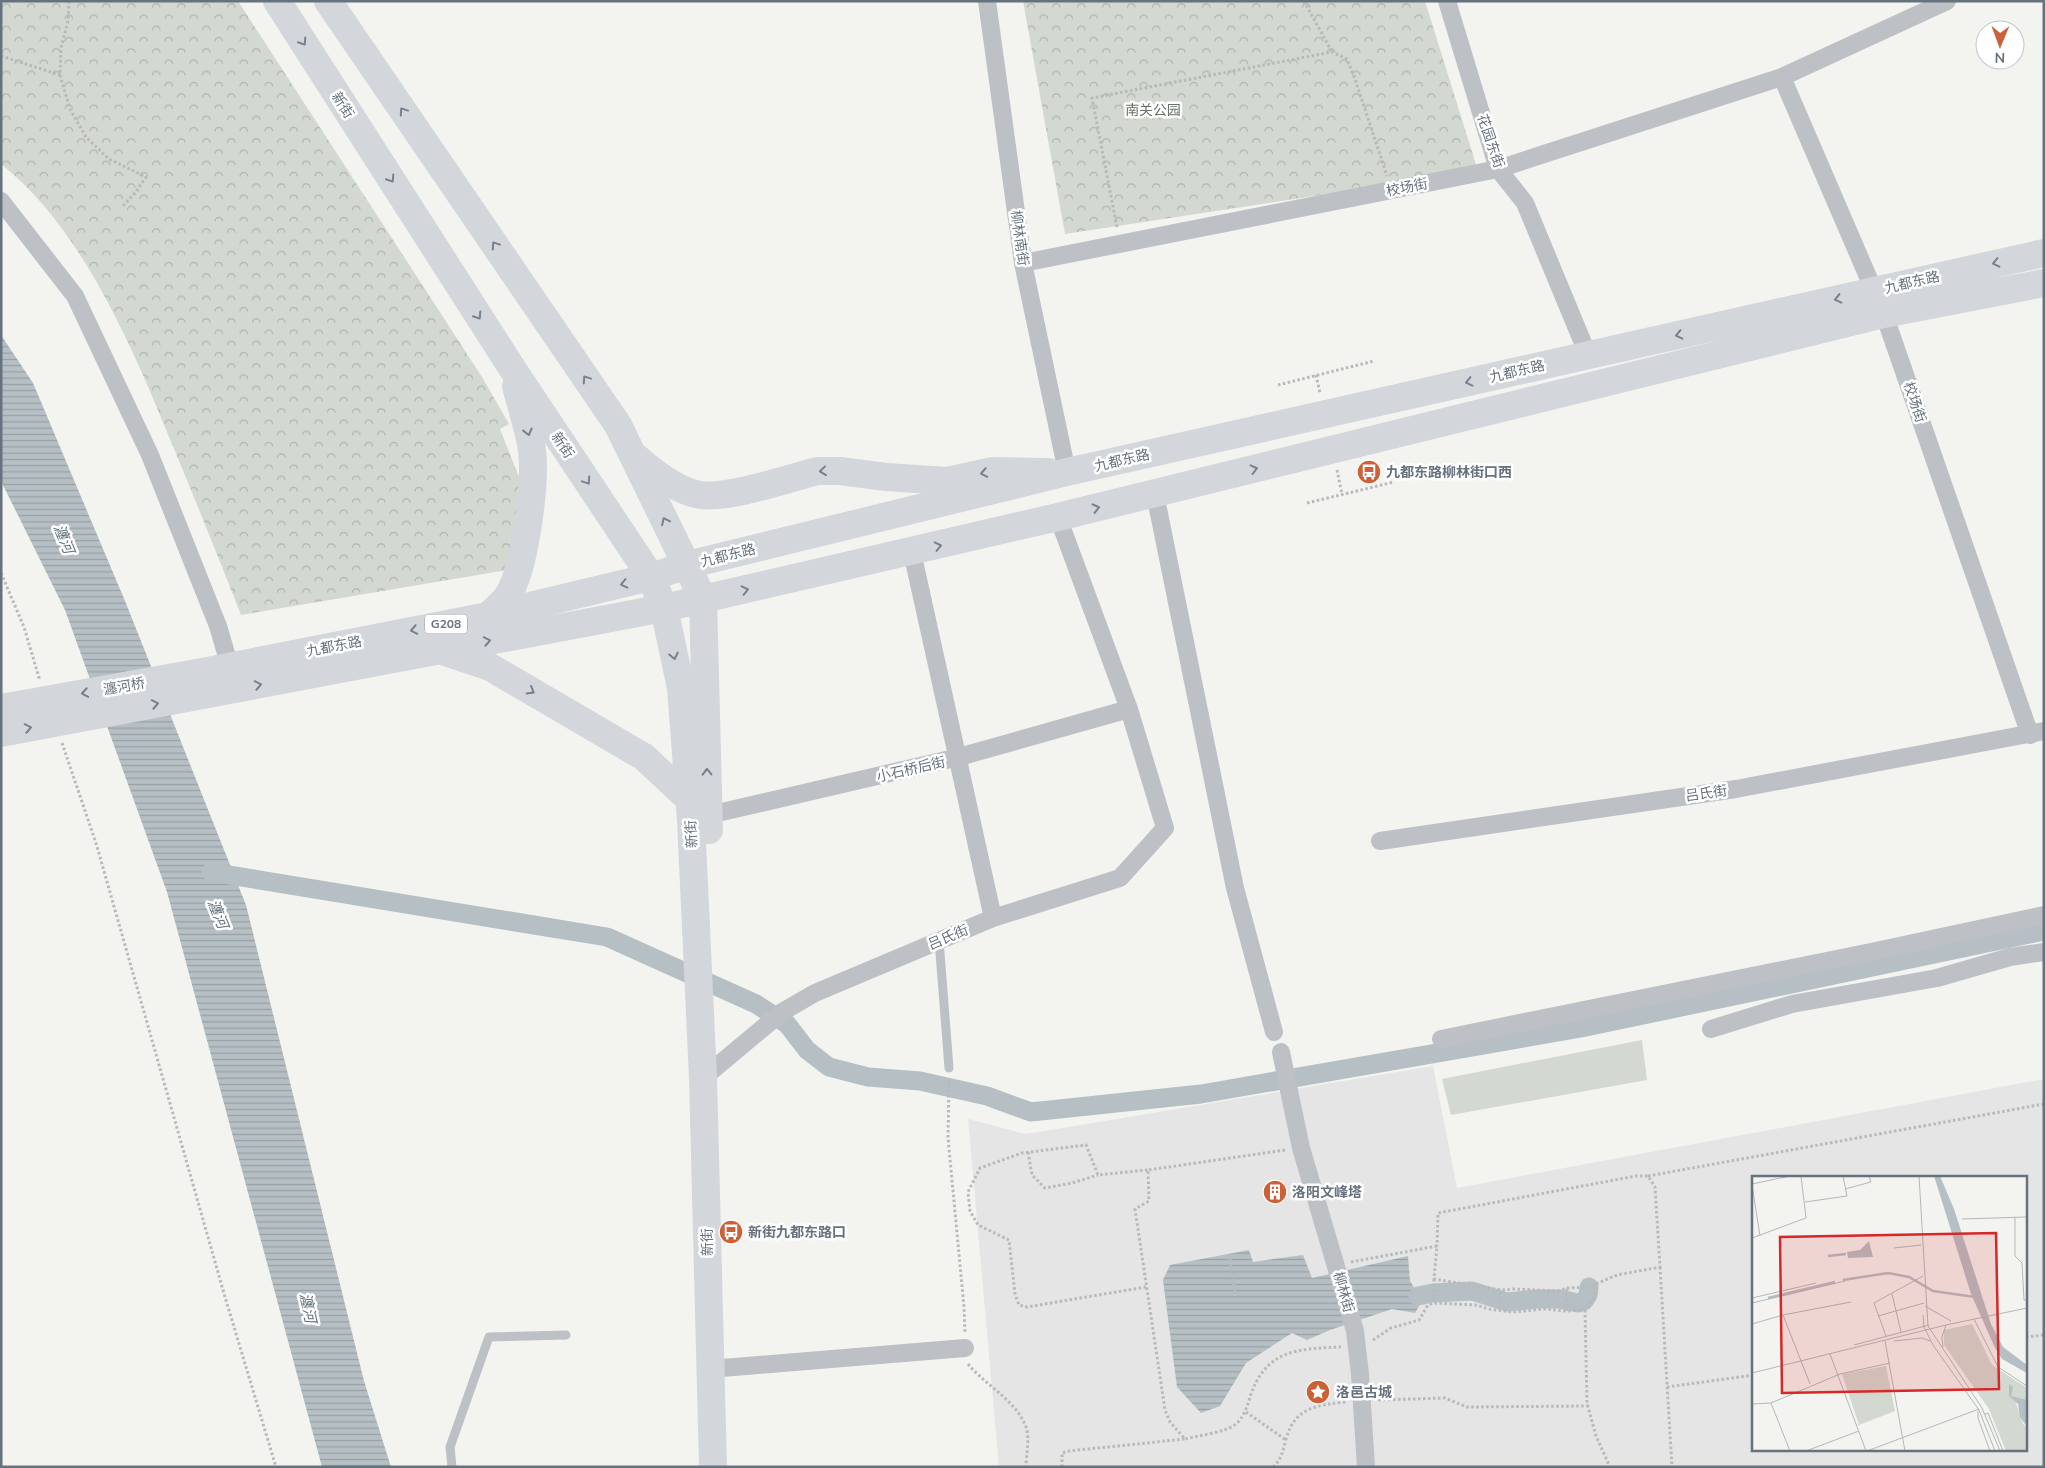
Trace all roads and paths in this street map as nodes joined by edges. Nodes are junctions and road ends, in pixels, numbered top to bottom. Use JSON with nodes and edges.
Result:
{"nodes":[{"id":1,"x":70,"y":1,"type":"edge"},
{"id":2,"x":277,"y":1,"type":"edge"},
{"id":3,"x":328,"y":1,"type":"edge"},
{"id":4,"x":987,"y":1,"type":"edge"},
{"id":5,"x":1304,"y":1,"type":"edge"},
{"id":6,"x":1447,"y":1,"type":"edge"},
{"id":7,"x":1946,"y":1,"type":"edge"},
{"id":8,"x":1332,"y":52,"type":"junction"},
{"id":9,"x":1,"y":56,"type":"edge"},
{"id":10,"x":60,"y":75,"type":"junction"},
{"id":11,"x":1782,"y":77,"type":"junction"},
{"id":12,"x":1498,"y":169,"type":"junction"},
{"id":13,"x":1392,"y":190,"type":"junction"},
{"id":14,"x":1,"y":201,"type":"edge"},
{"id":15,"x":122,"y":208,"type":"dead end"},
{"id":16,"x":1120,"y":244,"type":"junction"},
{"id":17,"x":2044,"y":253,"type":"edge"},
{"id":18,"x":1023,"y":263,"type":"junction"},
{"id":19,"x":2044,"y":282,"type":"edge"},
{"id":20,"x":1879,"y":302,"type":"junction"},
{"id":21,"x":1588,"y":355,"type":"junction"},
{"id":22,"x":1374,"y":361,"type":"dead end"},
{"id":23,"x":512,"y":368,"type":"junction"},
{"id":24,"x":1278,"y":385,"type":"dead end"},
{"id":25,"x":632,"y":453,"type":"junction"},
{"id":26,"x":1067,"y":472,"type":"junction"},
{"id":27,"x":1394,"y":482,"type":"dead end"},
{"id":28,"x":1155,"y":494,"type":"junction"},
{"id":29,"x":1307,"y":502,"type":"dead end"},
{"id":30,"x":1058,"y":517,"type":"junction"},
{"id":31,"x":912,"y":552,"type":"junction"},
{"id":32,"x":687,"y":565,"type":"junction"},
{"id":33,"x":1,"y":573,"type":"edge"},
{"id":34,"x":651,"y":578,"type":"junction"},
{"id":35,"x":703,"y":599,"type":"junction"},
{"id":36,"x":664,"y":608,"type":"junction"},
{"id":37,"x":488,"y":616,"type":"junction"},
{"id":38,"x":439,"y":650,"type":"junction"},
{"id":39,"x":230,"y":667,"type":"junction"},
{"id":40,"x":206,"y":683,"type":"junction"},
{"id":41,"x":1,"y":708,"type":"edge"},
{"id":42,"x":1128,"y":709,"type":"junction"},
{"id":43,"x":51,"y":711,"type":"junction"},
{"id":44,"x":1,"y":733,"type":"edge"},
{"id":45,"x":2037,"y":733,"type":"edge"},
{"id":46,"x":959,"y":757,"type":"junction"},
{"id":47,"x":696,"y":811,"type":"junction"},
{"id":48,"x":1380,"y":841,"type":"dead end"},
{"id":49,"x":2044,"y":915,"type":"edge"},
{"id":50,"x":993,"y":918,"type":"junction"},
{"id":51,"x":939,"y":940,"type":"junction"},
{"id":52,"x":2044,"y":952,"type":"edge"},
{"id":53,"x":1711,"y":1029,"type":"dead end"},
{"id":54,"x":1274,"y":1032,"type":"dead end"},
{"id":55,"x":1441,"y":1039,"type":"dead end"},
{"id":56,"x":1281,"y":1052,"type":"dead end"},
{"id":57,"x":949,"y":1068,"type":"joint"},
{"id":58,"x":709,"y":1073,"type":"junction"},
{"id":59,"x":2044,"y":1104,"type":"edge"},
{"id":60,"x":1301,"y":1148,"type":"junction"},
{"id":61,"x":1028,"y":1152,"type":"junction"},
{"id":62,"x":1148,"y":1170,"type":"junction"},
{"id":63,"x":1098,"y":1175,"type":"junction"},
{"id":64,"x":1648,"y":1176,"type":"junction"},
{"id":65,"x":1437,"y":1246,"type":"junction"},
{"id":66,"x":1229,"y":1254,"type":"dead end"},
{"id":67,"x":1336,"y":1265,"type":"junction"},
{"id":68,"x":1660,"y":1267,"type":"junction"},
{"id":69,"x":1434,"y":1279,"type":"junction"},
{"id":70,"x":1596,"y":1284,"type":"junction"},
{"id":71,"x":1146,"y":1287,"type":"junction"},
{"id":72,"x":1567,"y":1288,"type":"junction"},
{"id":73,"x":1501,"y":1290,"type":"junction"},
{"id":74,"x":1235,"y":1292,"type":"dead end"},
{"id":75,"x":1434,"y":1303,"type":"junction"},
{"id":76,"x":1499,"y":1309,"type":"junction"},
{"id":77,"x":1585,"y":1310,"type":"junction"},
{"id":78,"x":1566,"y":1311,"type":"junction"},
{"id":79,"x":2044,"y":1334,"type":"edge"},
{"id":80,"x":566,"y":1335,"type":"dead end"},
{"id":81,"x":2028,"y":1337,"type":"edge"},
{"id":82,"x":1357,"y":1344,"type":"junction"},
{"id":83,"x":965,"y":1348,"type":"junction"},
{"id":84,"x":716,"y":1368,"type":"junction"},
{"id":85,"x":1752,"y":1375,"type":"edge"},
{"id":86,"x":1667,"y":1387,"type":"junction"},
{"id":87,"x":1362,"y":1401,"type":"junction"},
{"id":88,"x":1588,"y":1406,"type":"junction"},
{"id":89,"x":1246,"y":1412,"type":"junction"},
{"id":90,"x":1185,"y":1439,"type":"junction"},
{"id":91,"x":1286,"y":1440,"type":"junction"},
{"id":92,"x":276,"y":1467,"type":"edge"},
{"id":93,"x":452,"y":1467,"type":"edge"},
{"id":94,"x":713,"y":1467,"type":"edge"},
{"id":95,"x":725,"y":1467,"type":"edge"},
{"id":96,"x":1026,"y":1467,"type":"edge"},
{"id":97,"x":1062,"y":1467,"type":"edge"},
{"id":98,"x":1274,"y":1467,"type":"edge"},
{"id":99,"x":1366,"y":1467,"type":"edge"},
{"id":100,"x":1610,"y":1467,"type":"edge"},
{"id":101,"x":1672,"y":1467,"type":"edge"}],
"edges":[{"from":1,"to":10,"type":"path"},
{"from":2,"to":23,"type":"main road","name":"新街","one_way":true},
{"from":25,"to":3,"type":"main road","name":"新街","one_way":true},
{"from":4,"to":18,"type":"street","name":"柳林南街"},
{"from":5,"to":8,"type":"path"},
{"from":6,"to":12,"type":"street","name":"花园东街"},
{"from":7,"to":11,"type":"street","name":"校场街"},
{"from":8,"to":13,"type":"path"},
{"from":8,"to":16,"type":"path"},
{"from":9,"to":10,"type":"path"},
{"from":10,"to":15,"type":"path"},
{"from":11,"to":12,"type":"street","name":"校场街"},
{"from":11,"to":20,"type":"street","name":"校场街"},
{"from":12,"to":13,"type":"street","name":"校场街"},
{"from":12,"to":21,"type":"street","name":"花园东街"},
{"from":13,"to":16,"type":"street","name":"校场街"},
{"from":14,"to":39,"type":"street"},
{"from":16,"to":18,"type":"street","name":"校场街"},
{"from":17,"to":20,"type":"main road","name":"九都东路","one_way":true},
{"from":18,"to":26,"type":"street","name":"柳林南街"},
{"from":19,"to":20,"type":"main road","name":"九都东路"},
{"from":20,"to":21,"type":"main road","name":"九都东路","one_way":true},
{"from":28,"to":20,"type":"main road","name":"九都东路","one_way":true},
{"from":20,"to":45,"type":"street","name":"校场街"},
{"from":21,"to":26,"type":"main road","name":"九都东路","one_way":true},
{"from":22,"to":24,"type":"path"},
{"from":23,"to":34,"type":"main road","name":"新街","one_way":true},
{"from":23,"to":37,"type":"main road","one_way":true},
{"from":26,"to":25,"type":"main road","one_way":true},
{"from":32,"to":25,"type":"main road","name":"新街","one_way":true},
{"from":26,"to":32,"type":"main road","name":"九都东路"},
{"from":27,"to":29,"type":"path"},
{"from":30,"to":28,"type":"main road","name":"九都东路","one_way":true},
{"from":28,"to":54,"type":"street"},
{"from":31,"to":30,"type":"main road","name":"九都东路","one_way":true},
{"from":30,"to":42,"type":"street"},
{"from":35,"to":31,"type":"main road","name":"九都东路","one_way":true},
{"from":31,"to":46,"type":"street"},
{"from":32,"to":34,"type":"main road","name":"九都东路","number":"G208"},
{"from":32,"to":35,"type":"main road","name":"新街"},
{"from":33,"to":43,"type":"path"},
{"from":34,"to":36,"type":"main road","name":"新街"},
{"from":34,"to":37,"type":"main road","name":"九都东路","number":"G208","one_way":true},
{"from":35,"to":36,"type":"main road","name":"九都东路"},
{"from":47,"to":35,"type":"main road","name":"新街","one_way":true},
{"from":38,"to":36,"type":"main road","name":"九都东路","number":"G208","one_way":true},
{"from":36,"to":47,"type":"main road","name":"新街","one_way":true},
{"from":37,"to":39,"type":"main road","name":"九都东路","number":"G208","one_way":true},
{"from":40,"to":38,"type":"main road","name":"九都东路","number":"G208","one_way":true},
{"from":38,"to":47,"type":"main road","one_way":true},
{"from":39,"to":40,"type":"main road","name":"九都东路","number":"G208"},
{"from":40,"to":43,"type":"main road","name":"瀍河桥","number":"G208"},
{"from":41,"to":43,"type":"main road","number":"G208"},
{"from":42,"to":46,"type":"street","name":"小石桥后街"},
{"from":42,"to":50,"type":"street","name":"吕氏街"},
{"from":44,"to":43,"type":"main road","number":"G208","one_way":true},
{"from":43,"to":92,"type":"path"},
{"from":45,"to":48,"type":"street","name":"吕氏街"},
{"from":46,"to":47,"type":"street","name":"小石桥后街"},
{"from":46,"to":50,"type":"street"},
{"from":47,"to":58,"type":"main road","name":"新街"},
{"from":49,"to":55,"type":"street"},
{"from":50,"to":51,"type":"street","name":"吕氏街"},
{"from":51,"to":57,"type":"lane"},
{"from":51,"to":58,"type":"street","name":"吕氏街"},
{"from":52,"to":53,"type":"street"},
{"from":56,"to":60,"type":"street","name":"柳林街"},
{"from":57,"to":83,"type":"path"},
{"from":58,"to":84,"type":"main road","name":"新街"},
{"from":59,"to":64,"type":"path"},
{"from":60,"to":62,"type":"path"},
{"from":60,"to":67,"type":"street","name":"柳林街"},
{"from":61,"to":63,"type":"path"},
{"from":61,"to":63,"type":"path"},
{"from":61,"to":71,"type":"path"},
{"from":62,"to":63,"type":"path"},
{"from":62,"to":71,"type":"path"},
{"from":64,"to":65,"type":"path"},
{"from":64,"to":68,"type":"path"},
{"from":65,"to":67,"type":"path"},
{"from":65,"to":69,"type":"path"},
{"from":66,"to":74,"type":"path"},
{"from":67,"to":82,"type":"street","name":"柳林街"},
{"from":68,"to":70,"type":"path"},
{"from":68,"to":86,"type":"path"},
{"from":69,"to":73,"type":"path"},
{"from":69,"to":75,"type":"path"},
{"from":70,"to":72,"type":"path"},
{"from":70,"to":77,"type":"path"},
{"from":71,"to":90,"type":"path"},
{"from":72,"to":73,"type":"path"},
{"from":72,"to":78,"type":"path"},
{"from":73,"to":76,"type":"path"},
{"from":75,"to":76,"type":"path"},
{"from":75,"to":82,"type":"path"},
{"from":76,"to":78,"type":"path"},
{"from":77,"to":78,"type":"path"},
{"from":77,"to":88,"type":"path"},
{"from":79,"to":81,"type":"path"},
{"from":80,"to":93,"type":"lane"},
{"from":82,"to":87,"type":"street","name":"柳林街"},
{"from":82,"to":89,"type":"path"},
{"from":83,"to":84,"type":"street"},
{"from":83,"to":96,"type":"path"},
{"from":84,"to":94,"type":"main road","name":"新街"},
{"from":84,"to":95,"type":"main road"},
{"from":85,"to":86,"type":"path"},
{"from":86,"to":101,"type":"path"},
{"from":87,"to":88,"type":"path"},
{"from":87,"to":91,"type":"path"},
{"from":87,"to":99,"type":"street","name":"柳林街"},
{"from":88,"to":100,"type":"path"},
{"from":89,"to":90,"type":"path"},
{"from":89,"to":91,"type":"path"},
{"from":90,"to":97,"type":"path"},
{"from":91,"to":98,"type":"path"}]}
